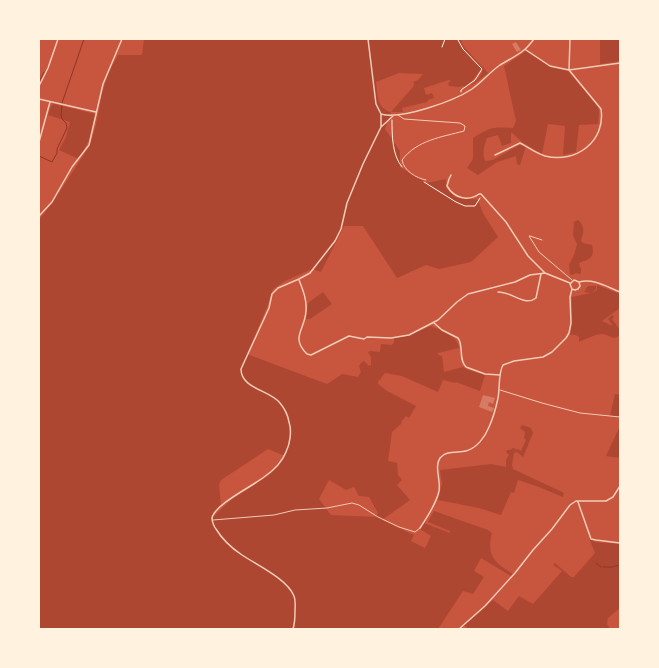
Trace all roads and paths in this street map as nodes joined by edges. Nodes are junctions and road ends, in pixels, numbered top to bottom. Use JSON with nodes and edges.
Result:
{"nodes":[{"id":1,"x":58,"y":39,"type":"edge"},
{"id":2,"x":122,"y":39,"type":"edge"},
{"id":3,"x":368,"y":39,"type":"edge"},
{"id":4,"x":444,"y":39,"type":"edge"},
{"id":5,"x":534,"y":39,"type":"edge"},
{"id":6,"x":570,"y":39,"type":"edge"},
{"id":7,"x":458,"y":40,"type":"edge"},
{"id":8,"x":442,"y":47,"type":"dead end"},
{"id":9,"x":525,"y":49,"type":"junction"},
{"id":10,"x":620,"y":63,"type":"edge"},
{"id":11,"x":569,"y":70,"type":"junction"},
{"id":12,"x":39,"y":86,"type":"edge"},
{"id":13,"x":463,"y":94,"type":"junction"},
{"id":14,"x":39,"y":99,"type":"edge"},
{"id":15,"x":50,"y":102,"type":"junction"},
{"id":16,"x":96,"y":112,"type":"junction"},
{"id":17,"x":381,"y":114,"type":"junction"},
{"id":18,"x":397,"y":114,"type":"junction"},
{"id":19,"x":393,"y":116,"type":"junction"},
{"id":20,"x":382,"y":127,"type":"junction"},
{"id":21,"x":39,"y":142,"type":"edge"},
{"id":22,"x":495,"y":155,"type":"dead end"},
{"id":23,"x":404,"y":168,"type":"dead end"},
{"id":24,"x":451,"y":175,"type":"dead end"},
{"id":25,"x":426,"y":180,"type":"dead end"},
{"id":26,"x":422,"y":181,"type":"dead end"},
{"id":27,"x":482,"y":195,"type":"junction"},
{"id":28,"x":39,"y":216,"type":"edge"},
{"id":29,"x":542,"y":240,"type":"dead end"},
{"id":30,"x":545,"y":273,"type":"junction"},
{"id":31,"x":542,"y":274,"type":"junction"},
{"id":32,"x":299,"y":279,"type":"junction"},
{"id":33,"x":571,"y":282,"type":"junction"},
{"id":34,"x":579,"y":282,"type":"junction"},
{"id":35,"x":572,"y":289,"type":"junction"},
{"id":36,"x":498,"y":292,"type":"dead end"},
{"id":37,"x":620,"y":292,"type":"edge"},
{"id":38,"x":434,"y":323,"type":"junction"},
{"id":39,"x":500,"y":375,"type":"junction"},
{"id":40,"x":499,"y":389,"type":"junction"},
{"id":41,"x":620,"y":417,"type":"edge"},
{"id":42,"x":620,"y":486,"type":"edge"},
{"id":43,"x":578,"y":501,"type":"junction"},
{"id":44,"x":212,"y":520,"type":"junction"},
{"id":45,"x":420,"y":528,"type":"joint"},
{"id":46,"x":620,"y":542,"type":"edge"},
{"id":47,"x":293,"y":629,"type":"edge"},
{"id":48,"x":459,"y":629,"type":"edge"}],
"edges":[{"from":1,"to":12,"type":"street"},
{"from":2,"to":16,"type":"street"},
{"from":3,"to":17,"type":"street"},
{"from":4,"to":8,"type":"path"},
{"from":5,"to":9,"type":"street"},
{"from":6,"to":11,"type":"street"},
{"from":7,"to":13,"type":"path"},
{"from":9,"to":11,"type":"street"},
{"from":9,"to":13,"type":"street"},
{"from":10,"to":11,"type":"street"},
{"from":11,"to":22,"type":"street"},
{"from":13,"to":18,"type":"street"},
{"from":14,"to":15,"type":"street"},
{"from":15,"to":16,"type":"street"},
{"from":15,"to":21,"type":"street"},
{"from":16,"to":28,"type":"street"},
{"from":17,"to":19,"type":"street"},
{"from":17,"to":20,"type":"street"},
{"from":18,"to":19,"type":"street"},
{"from":18,"to":25,"type":"lane"},
{"from":19,"to":20,"type":"street"},
{"from":19,"to":23,"type":"path"},
{"from":20,"to":32,"type":"street"},
{"from":24,"to":27,"type":"street"},
{"from":26,"to":27,"type":"path"},
{"from":27,"to":30,"type":"street"},
{"from":29,"to":33,"type":"lane"},
{"from":30,"to":31,"type":"street"},
{"from":30,"to":33,"type":"street"},
{"from":31,"to":36,"type":"street"},
{"from":31,"to":38,"type":"street"},
{"from":32,"to":38,"type":"street"},
{"from":32,"to":44,"type":"street"},
{"from":33,"to":34,"type":"street"},
{"from":33,"to":35,"type":"street"},
{"from":34,"to":35,"type":"street"},
{"from":34,"to":37,"type":"street"},
{"from":35,"to":39,"type":"street"},
{"from":38,"to":39,"type":"street"},
{"from":39,"to":40,"type":"street"},
{"from":40,"to":41,"type":"lane"},
{"from":40,"to":45,"type":"street"},
{"from":42,"to":43,"type":"street"},
{"from":43,"to":46,"type":"street"},
{"from":43,"to":48,"type":"street"},
{"from":44,"to":45,"type":"lane"},
{"from":44,"to":47,"type":"street"}]}
